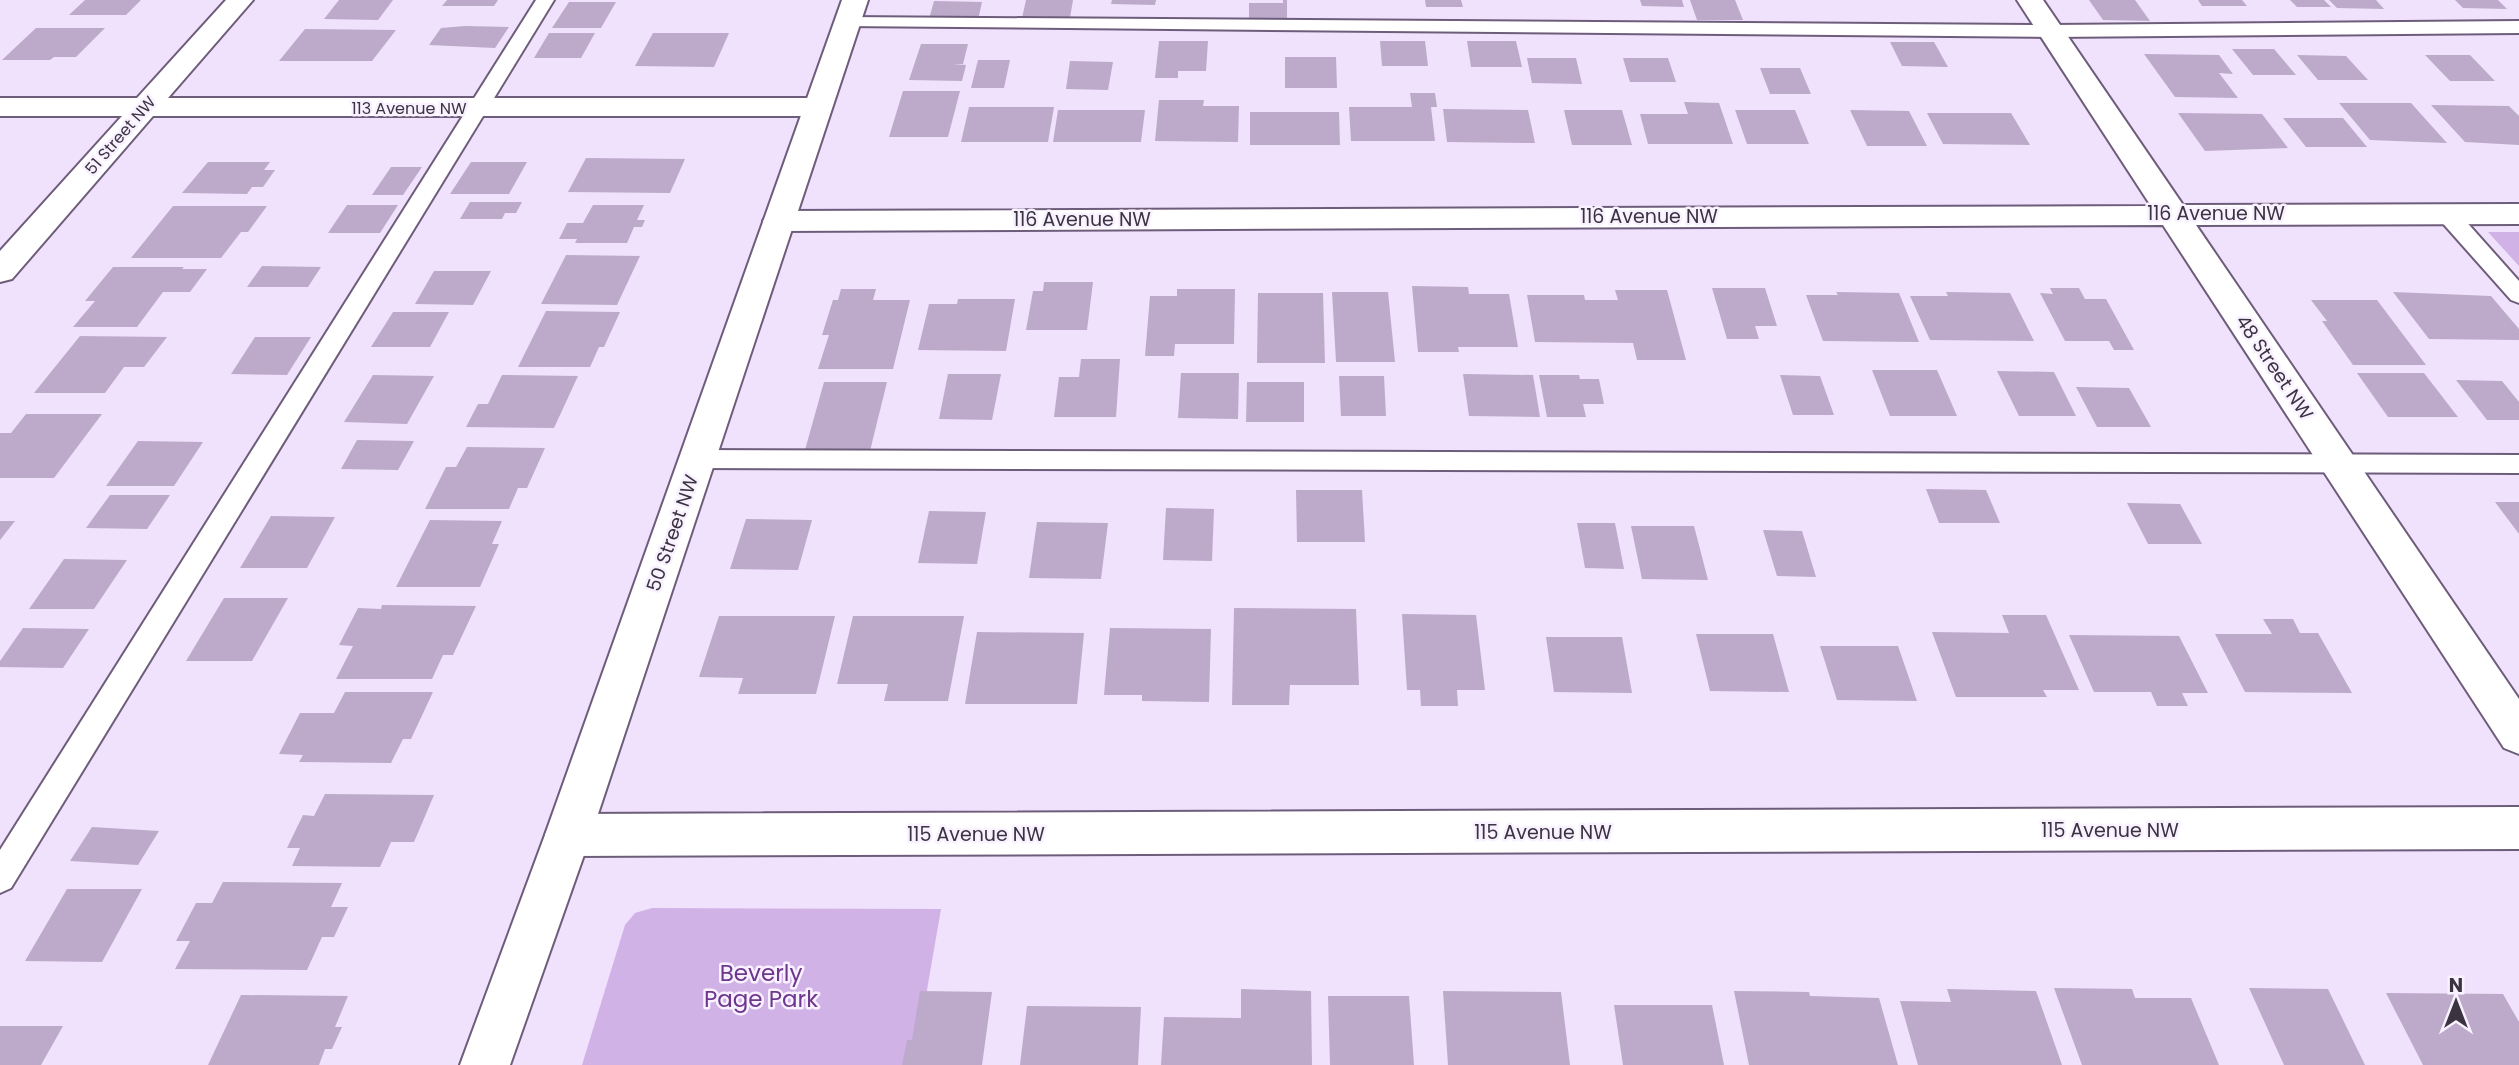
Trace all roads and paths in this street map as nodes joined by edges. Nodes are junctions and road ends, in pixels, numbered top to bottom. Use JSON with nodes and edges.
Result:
{"nodes":[{"id":1,"x":240,"y":0,"type":"edge"},
{"id":2,"x":545,"y":0,"type":"edge"},
{"id":3,"x":2031,"y":0,"type":"edge"},
{"id":4,"x":851,"y":11,"type":"edge"},
{"id":5,"x":2519,"y":27,"type":"edge"},
{"id":6,"x":2051,"y":31,"type":"junction"},
{"id":7,"x":0,"y":107,"type":"edge"},
{"id":8,"x":144,"y":107,"type":"junction"},
{"id":9,"x":817,"y":107,"type":"junction"},
{"id":10,"x":478,"y":109,"type":"junction"},
{"id":11,"x":2172,"y":213,"type":"junction"},
{"id":12,"x":2447,"y":214,"type":"junction"},
{"id":13,"x":2519,"y":214,"type":"edge"},
{"id":14,"x":779,"y":221,"type":"junction"},
{"id":15,"x":0,"y":271,"type":"edge"},
{"id":16,"x":2519,"y":295,"type":"edge"},
{"id":17,"x":697,"y":459,"type":"junction"},
{"id":18,"x":2339,"y":464,"type":"junction"},
{"id":19,"x":2519,"y":464,"type":"edge"},
{"id":20,"x":2519,"y":735,"type":"edge"},
{"id":21,"x":2519,"y":828,"type":"edge"},
{"id":22,"x":568,"y":835,"type":"junction"},
{"id":23,"x":0,"y":878,"type":"edge"},
{"id":24,"x":485,"y":1065,"type":"edge"}],
"edges":[{"from":1,"to":8,"type":"street","name":"51 Street NW"},
{"from":2,"to":10,"type":"lane"},
{"from":3,"to":6,"type":"street","name":"48 Street NW"},
{"from":4,"to":6,"type":"lane"},
{"from":4,"to":9,"type":"street","name":"50 Street NW"},
{"from":5,"to":6,"type":"lane"},
{"from":6,"to":11,"type":"street","name":"48 Street NW"},
{"from":7,"to":8,"type":"street","name":"113 Avenue NW"},
{"from":8,"to":10,"type":"street","name":"113 Avenue NW"},
{"from":8,"to":15,"type":"street","name":"51 Street NW"},
{"from":9,"to":10,"type":"street","name":"113 Avenue NW"},
{"from":9,"to":14,"type":"street","name":"50 Street NW"},
{"from":10,"to":23,"type":"lane"},
{"from":11,"to":12,"type":"street","name":"116 Avenue NW"},
{"from":11,"to":14,"type":"street","name":"116 Avenue NW"},
{"from":11,"to":18,"type":"street","name":"48 Street NW"},
{"from":12,"to":13,"type":"street","name":"116 Avenue NW"},
{"from":12,"to":16,"type":"lane"},
{"from":14,"to":17,"type":"street","name":"50 Street NW"},
{"from":17,"to":18,"type":"lane"},
{"from":17,"to":22,"type":"street","name":"50 Street NW"},
{"from":18,"to":19,"type":"lane"},
{"from":18,"to":20,"type":"street","name":"48 Street NW"},
{"from":21,"to":22,"type":"street","name":"115 Avenue NW"},
{"from":22,"to":24,"type":"street","name":"50 Street NW"}]}
